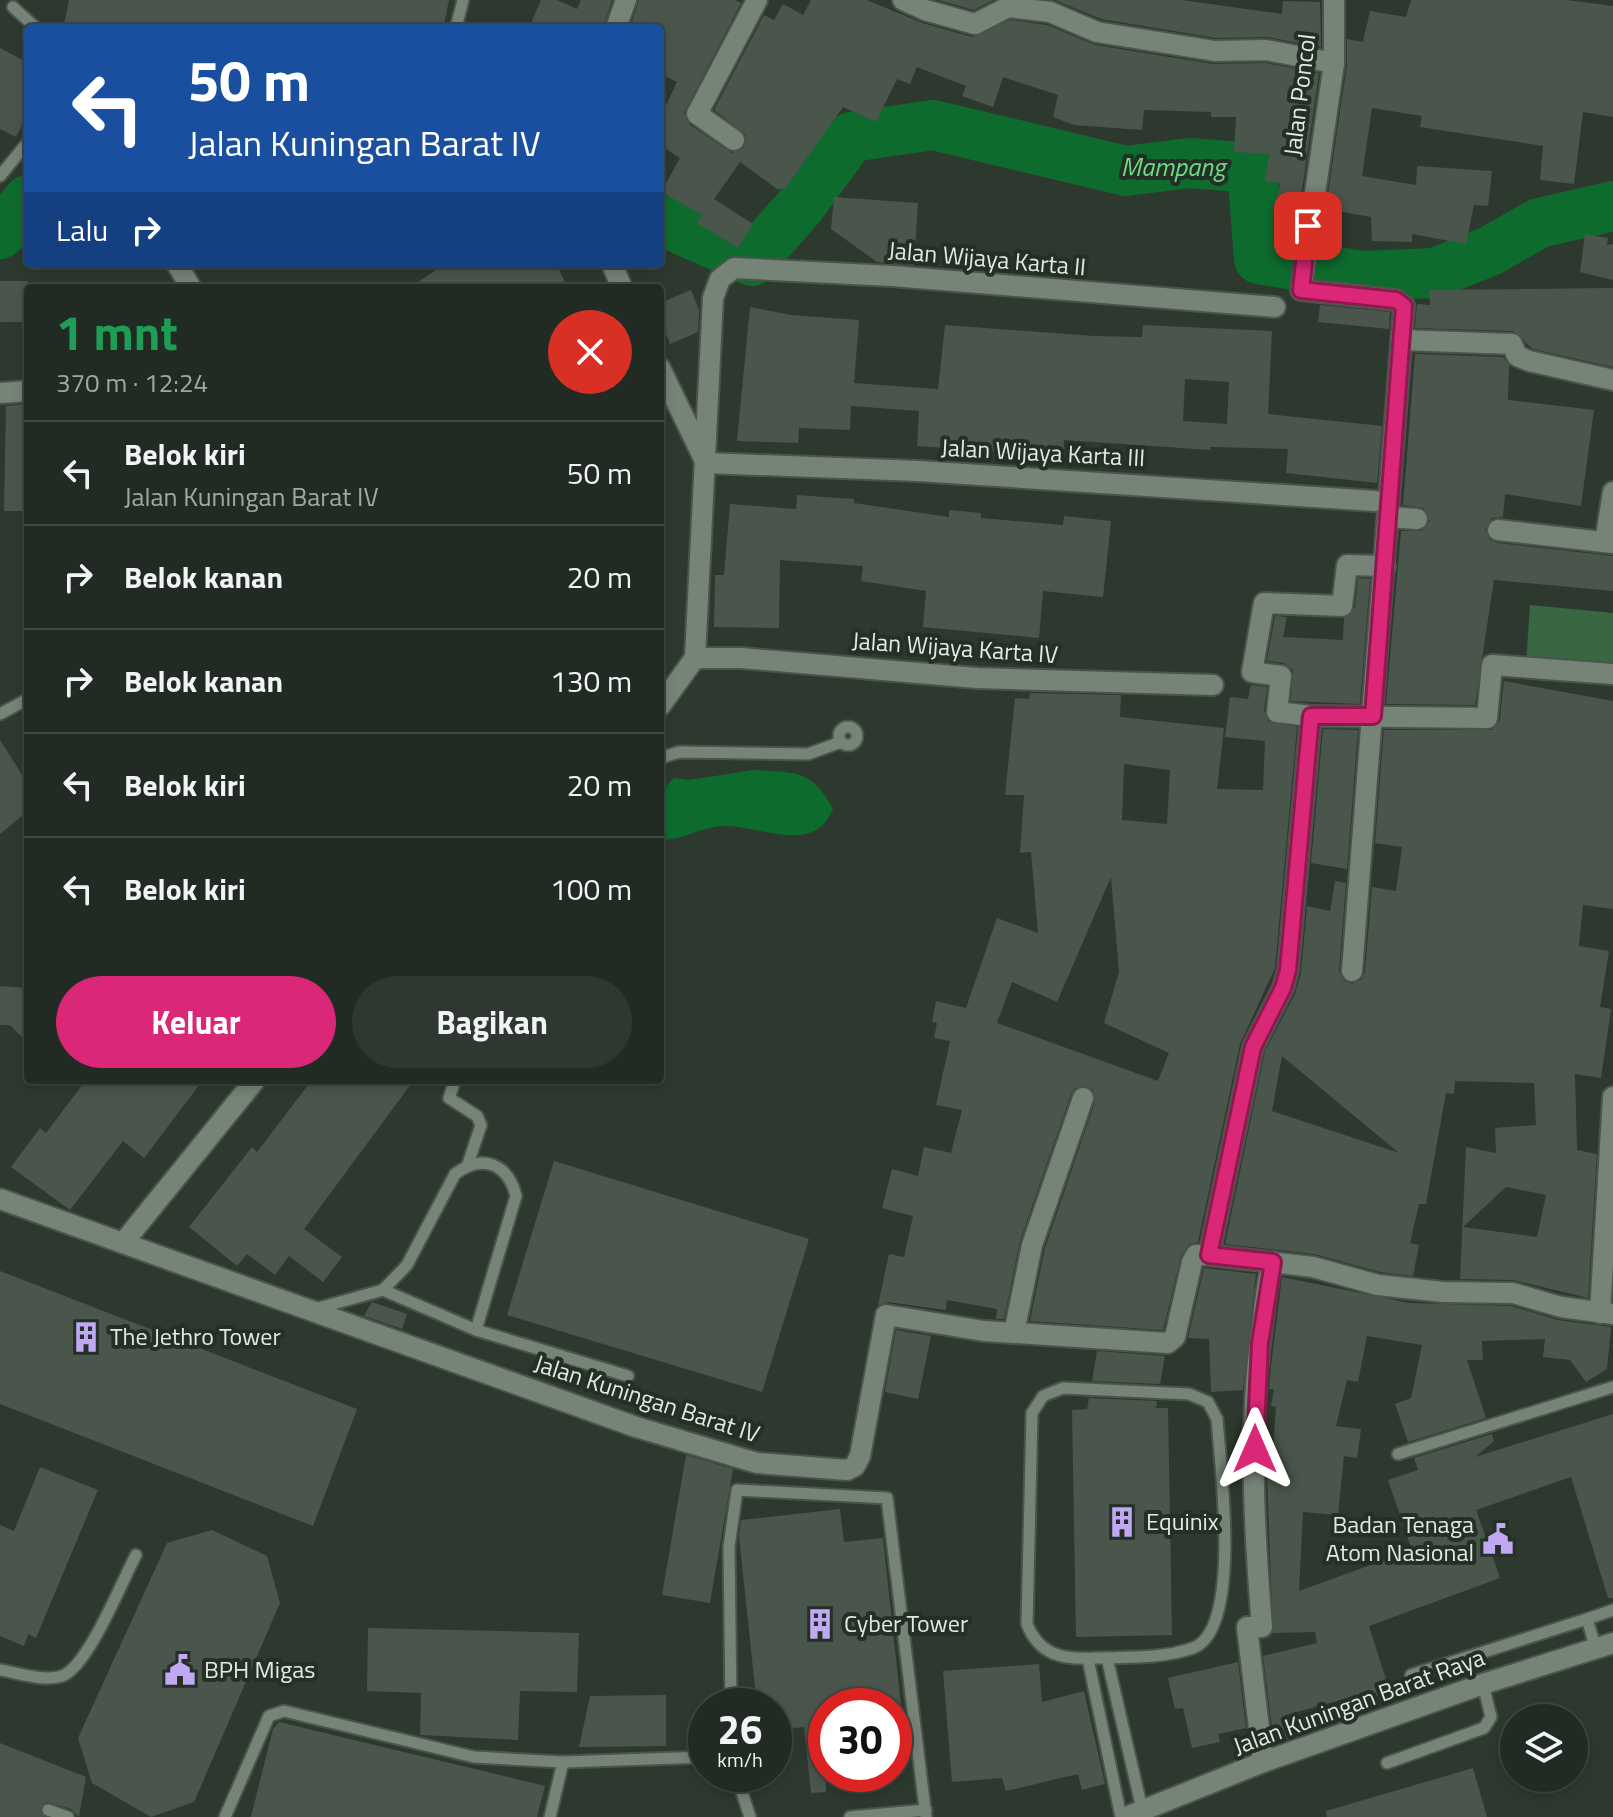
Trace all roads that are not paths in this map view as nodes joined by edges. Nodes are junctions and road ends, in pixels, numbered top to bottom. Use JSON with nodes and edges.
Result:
{"nodes":[{"id":1,"x":463,"y":0,"type":"edge"},
{"id":2,"x":626,"y":0,"type":"edge"},
{"id":3,"x":757,"y":0,"type":"edge"},
{"id":4,"x":903,"y":0,"type":"edge"},
{"id":5,"x":1334,"y":0,"type":"edge"},
{"id":6,"x":13,"y":7,"type":"dead end"},
{"id":7,"x":32,"y":24,"type":"edge"},
{"id":8,"x":457,"y":24,"type":"edge"},
{"id":9,"x":617,"y":24,"type":"edge"},
{"id":10,"x":1334,"y":63,"type":"junction"},
{"id":11,"x":734,"y":140,"type":"dead end"},
{"id":12,"x":24,"y":147,"type":"edge"},
{"id":13,"x":0,"y":176,"type":"edge"},
{"id":14,"x":1275,"y":307,"type":"dead end"},
{"id":15,"x":1401,"y":340,"type":"junction"},
{"id":16,"x":664,"y":376,"type":"edge"},
{"id":17,"x":1613,"y":380,"type":"edge"},
{"id":18,"x":24,"y":391,"type":"edge"},
{"id":19,"x":0,"y":393,"type":"edge"},
{"id":20,"x":706,"y":463,"type":"junction"},
{"id":21,"x":1613,"y":492,"type":"edge"},
{"id":22,"x":1382,"y":509,"type":"junction"},
{"id":23,"x":1417,"y":519,"type":"dead end"},
{"id":24,"x":1498,"y":530,"type":"dead end"},
{"id":25,"x":1609,"y":542,"type":"edge"},
{"id":26,"x":1385,"y":566,"type":"junction"},
{"id":27,"x":695,"y":658,"type":"junction"},
{"id":28,"x":1613,"y":674,"type":"edge"},
{"id":29,"x":1213,"y":685,"type":"dead end"},
{"id":30,"x":24,"y":701,"type":"edge"},
{"id":31,"x":664,"y":701,"type":"edge"},
{"id":32,"x":0,"y":714,"type":"edge"},
{"id":33,"x":1311,"y":716,"type":"junction"},
{"id":34,"x":1373,"y":716,"type":"junction"},
{"id":35,"x":841,"y":742,"type":"dead end"},
{"id":36,"x":664,"y":757,"type":"edge"},
{"id":37,"x":1352,"y":971,"type":"dead end"},
{"id":38,"x":252,"y":1084,"type":"edge"},
{"id":39,"x":454,"y":1084,"type":"edge"},
{"id":40,"x":1613,"y":1097,"type":"edge"},
{"id":41,"x":1083,"y":1098,"type":"dead end"},
{"id":42,"x":468,"y":1164,"type":"junction"},
{"id":43,"x":0,"y":1199,"type":"edge"},
{"id":44,"x":123,"y":1243,"type":"junction"},
{"id":45,"x":1209,"y":1255,"type":"junction"},
{"id":46,"x":1273,"y":1262,"type":"junction"},
{"id":47,"x":383,"y":1290,"type":"junction"},
{"id":48,"x":312,"y":1310,"type":"junction"},
{"id":49,"x":1606,"y":1314,"type":"edge"},
{"id":50,"x":476,"y":1330,"type":"junction"},
{"id":51,"x":1014,"y":1333,"type":"junction"},
{"id":52,"x":628,"y":1376,"type":"dead end"},
{"id":53,"x":1613,"y":1387,"type":"edge"},
{"id":54,"x":1398,"y":1454,"type":"dead end"},
{"id":55,"x":136,"y":1555,"type":"dead end"},
{"id":56,"x":1613,"y":1610,"type":"edge"},
{"id":57,"x":1587,"y":1619,"type":"junction"},
{"id":58,"x":1605,"y":1646,"type":"edge"},
{"id":59,"x":1107,"y":1658,"type":"junction"},
{"id":60,"x":1088,"y":1659,"type":"junction"},
{"id":61,"x":0,"y":1670,"type":"edge"},
{"id":62,"x":1411,"y":1675,"type":"dead end"},
{"id":63,"x":1483,"y":1684,"type":"junction"},
{"id":64,"x":731,"y":1688,"type":"edge"},
{"id":65,"x":688,"y":1758,"type":"edge"},
{"id":66,"x":563,"y":1762,"type":"junction"},
{"id":67,"x":1263,"y":1762,"type":"junction"},
{"id":68,"x":1387,"y":1763,"type":"dead end"},
{"id":69,"x":742,"y":1792,"type":"edge"},
{"id":70,"x":48,"y":1810,"type":"dead end"},
{"id":71,"x":926,"y":1814,"type":"edge"},
{"id":72,"x":1130,"y":1814,"type":"edge"},
{"id":73,"x":68,"y":1817,"type":"edge"},
{"id":74,"x":225,"y":1817,"type":"edge"},
{"id":75,"x":550,"y":1817,"type":"edge"},
{"id":76,"x":750,"y":1817,"type":"edge"},
{"id":77,"x":850,"y":1817,"type":"edge"}],
"edges":[{"from":1,"to":8,"type":"lane"},
{"from":2,"to":9,"type":"street"},
{"from":3,"to":11,"type":"street"},
{"from":4,"to":10,"type":"street"},
{"from":5,"to":10,"type":"street","name":"Jalan Poncol"},
{"from":6,"to":7,"type":"lane"},
{"from":10,"to":15,"type":"street","name":"Jalan Poncol"},
{"from":12,"to":13,"type":"lane"},
{"from":14,"to":20,"type":"street","name":"Jalan Wijaya Karta II"},
{"from":15,"to":17,"type":"street"},
{"from":15,"to":22,"type":"street"},
{"from":16,"to":20,"type":"street"},
{"from":18,"to":19,"type":"street"},
{"from":20,"to":22,"type":"street","name":"Jalan Wijaya Karta III"},
{"from":20,"to":27,"type":"street"},
{"from":21,"to":25,"type":"street"},
{"from":22,"to":23,"type":"street","name":"Jalan Wijaya Karta III"},
{"from":22,"to":26,"type":"street"},
{"from":24,"to":25,"type":"street"},
{"from":26,"to":33,"type":"street"},
{"from":26,"to":34,"type":"street"},
{"from":27,"to":29,"type":"street","name":"Jalan Wijaya Karta IV"},
{"from":27,"to":31,"type":"street"},
{"from":28,"to":34,"type":"street"},
{"from":30,"to":32,"type":"lane"},
{"from":33,"to":34,"type":"street"},
{"from":33,"to":45,"type":"street"},
{"from":34,"to":37,"type":"street"},
{"from":35,"to":36,"type":"lane"},
{"from":38,"to":44,"type":"street"},
{"from":39,"to":42,"type":"lane"},
{"from":40,"to":49,"type":"street"},
{"from":41,"to":51,"type":"street"},
{"from":42,"to":47,"type":"lane"},
{"from":42,"to":50,"type":"lane"},
{"from":43,"to":44,"type":"street","name":"Jalan Kuningan Barat IV"},
{"from":44,"to":48,"type":"street","name":"Jalan Kuningan Barat IV"},
{"from":45,"to":46,"type":"street"},
{"from":45,"to":51,"type":"street","name":"Jalan Kuningan Barat IV"},
{"from":46,"to":49,"type":"street"},
{"from":46,"to":67,"type":"street"},
{"from":47,"to":48,"type":"lane"},
{"from":47,"to":50,"type":"lane"},
{"from":48,"to":51,"type":"street","name":"Jalan Kuningan Barat IV"},
{"from":50,"to":52,"type":"lane"},
{"from":53,"to":54,"type":"lane"},
{"from":55,"to":61,"type":"lane"},
{"from":56,"to":57,"type":"lane"},
{"from":57,"to":58,"type":"lane"},
{"from":57,"to":62,"type":"lane"},
{"from":58,"to":63,"type":"street","name":"Jalan Kuningan Barat Raya"},
{"from":59,"to":60,"type":"lane"},
{"from":59,"to":60,"type":"lane"},
{"from":59,"to":72,"type":"lane"},
{"from":60,"to":72,"type":"lane"},
{"from":63,"to":67,"type":"street","name":"Jalan Kuningan Barat Raya"},
{"from":63,"to":68,"type":"lane"},
{"from":64,"to":71,"type":"lane"},
{"from":65,"to":66,"type":"lane"},
{"from":66,"to":74,"type":"lane"},
{"from":66,"to":75,"type":"lane"},
{"from":67,"to":72,"type":"street","name":"Jalan Kuningan Barat Raya"},
{"from":69,"to":76,"type":"lane"},
{"from":70,"to":73,"type":"lane"},
{"from":71,"to":77,"type":"lane"}]}
